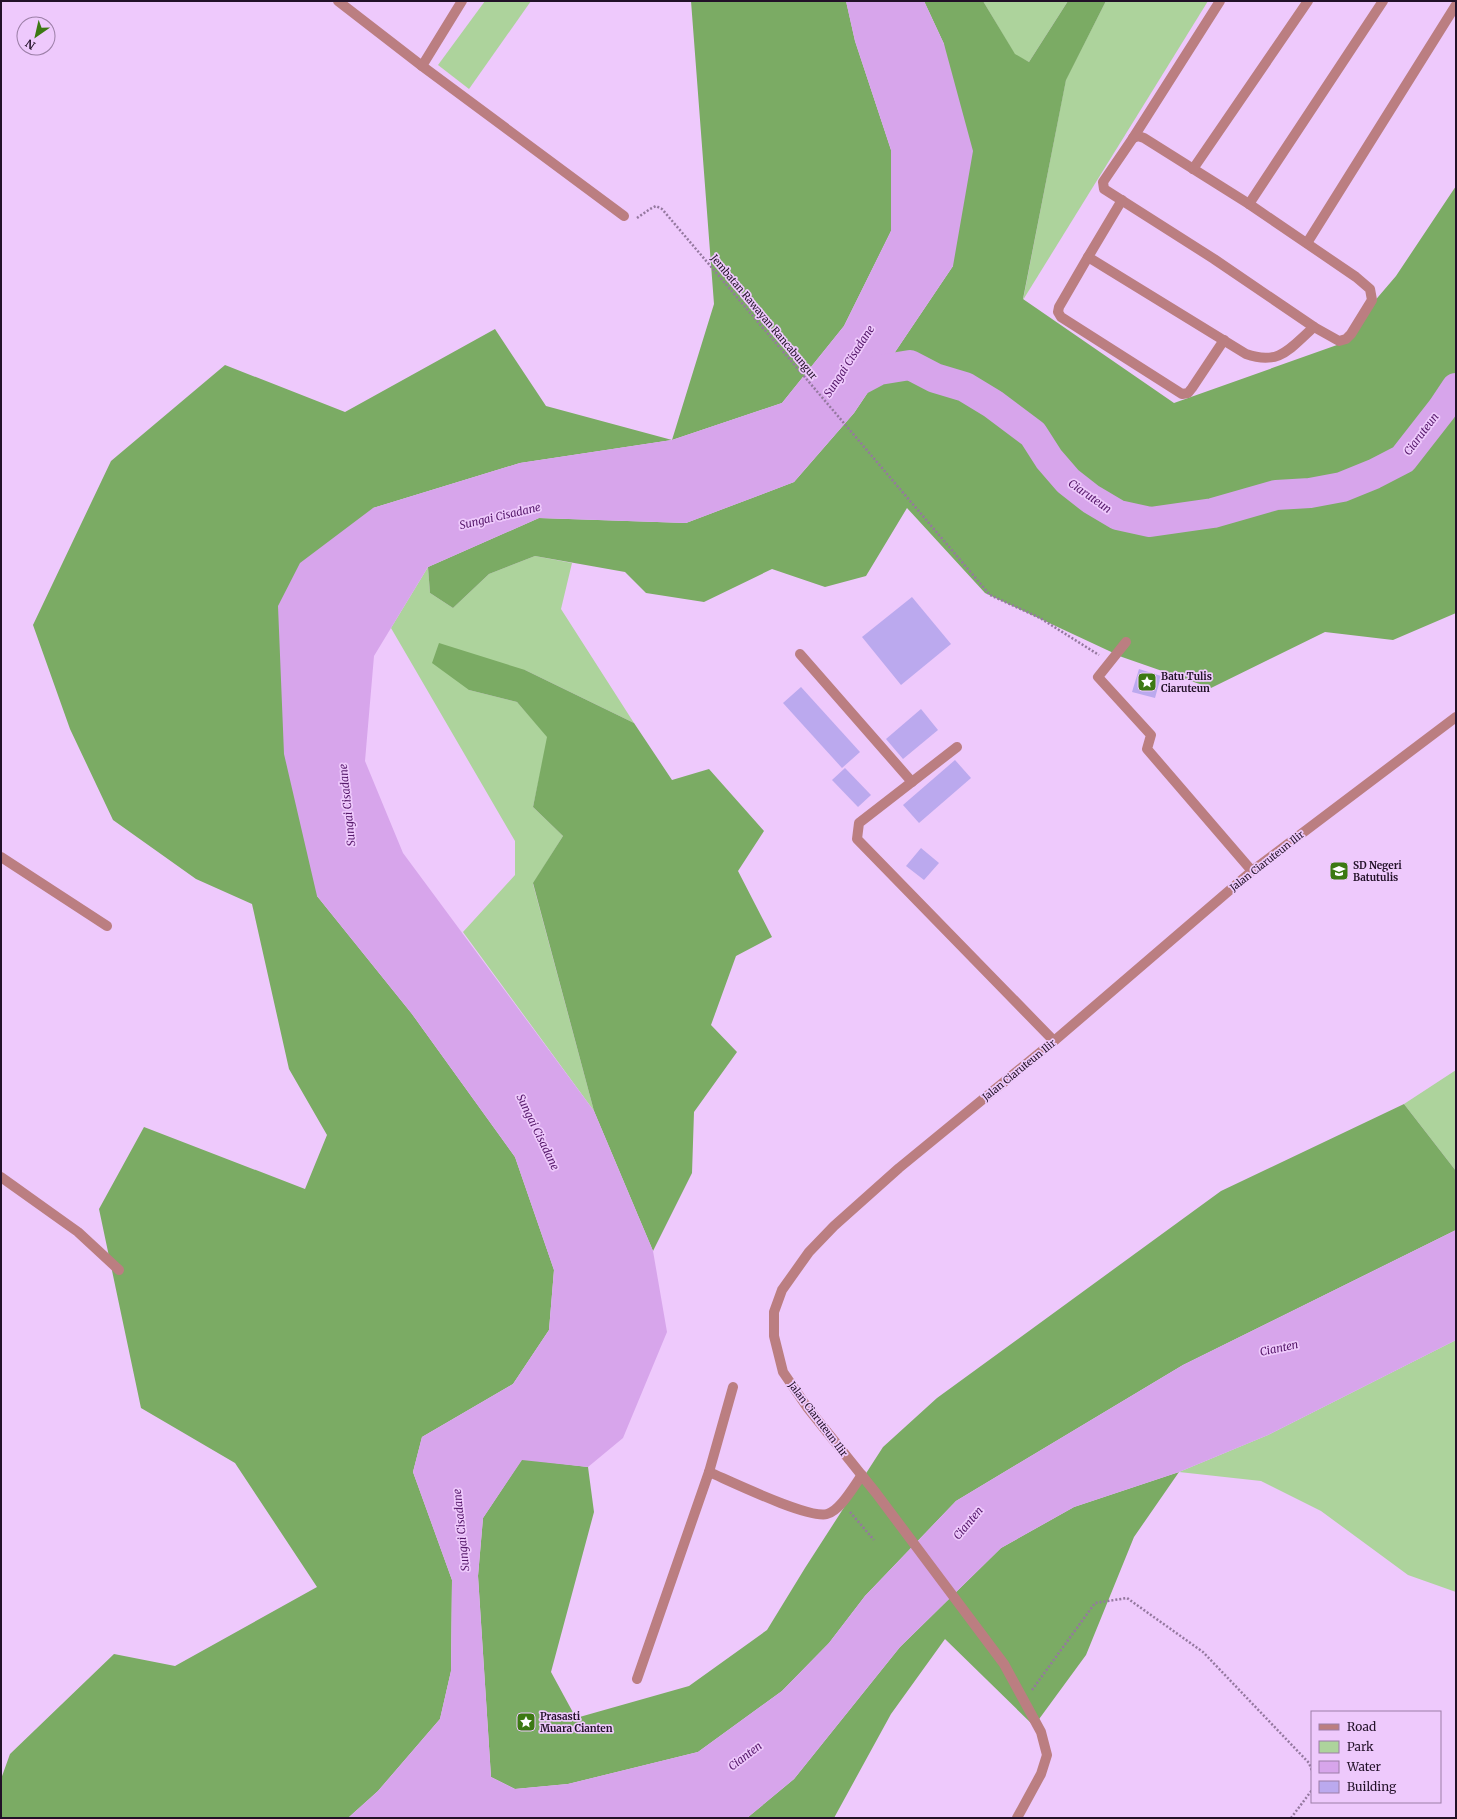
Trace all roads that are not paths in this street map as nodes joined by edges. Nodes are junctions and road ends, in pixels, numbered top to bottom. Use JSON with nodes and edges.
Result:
{"nodes":[{"id":1,"x":338,"y":1,"type":"edge"},
{"id":2,"x":462,"y":1,"type":"edge"},
{"id":3,"x":1220,"y":1,"type":"edge"},
{"id":4,"x":1383,"y":1,"type":"edge"},
{"id":5,"x":1305,"y":2,"type":"edge"},
{"id":6,"x":1456,"y":5,"type":"edge"},
{"id":7,"x":422,"y":66,"type":"junction"},
{"id":8,"x":1133,"y":138,"type":"junction"},
{"id":9,"x":1194,"y":169,"type":"junction"},
{"id":10,"x":1122,"y":200,"type":"junction"},
{"id":11,"x":1249,"y":204,"type":"junction"},
{"id":12,"x":624,"y":216,"type":"road end"},
{"id":13,"x":1307,"y":243,"type":"junction"},
{"id":14,"x":1088,"y":257,"type":"junction"},
{"id":15,"x":1314,"y":327,"type":"junction"},
{"id":16,"x":1224,"y":340,"type":"junction"},
{"id":17,"x":1126,"y":642,"type":"dead end"},
{"id":18,"x":800,"y":654,"type":"dead end"},
{"id":19,"x":1456,"y":717,"type":"edge"},
{"id":20,"x":957,"y":747,"type":"dead end"},
{"id":21,"x":912,"y":782,"type":"junction"},
{"id":22,"x":1,"y":857,"type":"edge"},
{"id":23,"x":1252,"y":871,"type":"junction"},
{"id":24,"x":107,"y":926,"type":"dead end"},
{"id":25,"x":1054,"y":1041,"type":"junction"},
{"id":26,"x":1,"y":1177,"type":"edge"},
{"id":27,"x":118,"y":1270,"type":"dead end"},
{"id":28,"x":733,"y":1387,"type":"dead end"},
{"id":29,"x":709,"y":1472,"type":"junction"},
{"id":30,"x":862,"y":1476,"type":"junction"},
{"id":31,"x":638,"y":1679,"type":"dead end"},
{"id":32,"x":1017,"y":1818,"type":"edge"}],
"edges":[{"from":1,"to":7,"type":"street"},
{"from":2,"to":7,"type":"street"},
{"from":3,"to":8,"type":"street"},
{"from":4,"to":11,"type":"street"},
{"from":5,"to":9,"type":"street"},
{"from":6,"to":13,"type":"street"},
{"from":7,"to":12,"type":"street"},
{"from":8,"to":9,"type":"street"},
{"from":8,"to":10,"type":"street"},
{"from":9,"to":11,"type":"street"},
{"from":10,"to":14,"type":"street"},
{"from":10,"to":15,"type":"street"},
{"from":11,"to":13,"type":"street"},
{"from":13,"to":15,"type":"street"},
{"from":14,"to":16,"type":"street"},
{"from":14,"to":16,"type":"street"},
{"from":15,"to":16,"type":"street"},
{"from":17,"to":23,"type":"street"},
{"from":18,"to":21,"type":"street"},
{"from":19,"to":23,"type":"street","name":"Jalan Ciaruteun Ilir"},
{"from":20,"to":21,"type":"street"},
{"from":21,"to":25,"type":"street"},
{"from":22,"to":24,"type":"street"},
{"from":23,"to":25,"type":"street","name":"Jalan Ciaruteun Ilir"},
{"from":25,"to":30,"type":"street","name":"Jalan Ciaruteun Ilir"},
{"from":26,"to":27,"type":"street"},
{"from":28,"to":29,"type":"street"},
{"from":29,"to":30,"type":"street"},
{"from":29,"to":31,"type":"street"},
{"from":30,"to":32,"type":"street","name":"Jalan Ciaruteun Ilir"}]}
